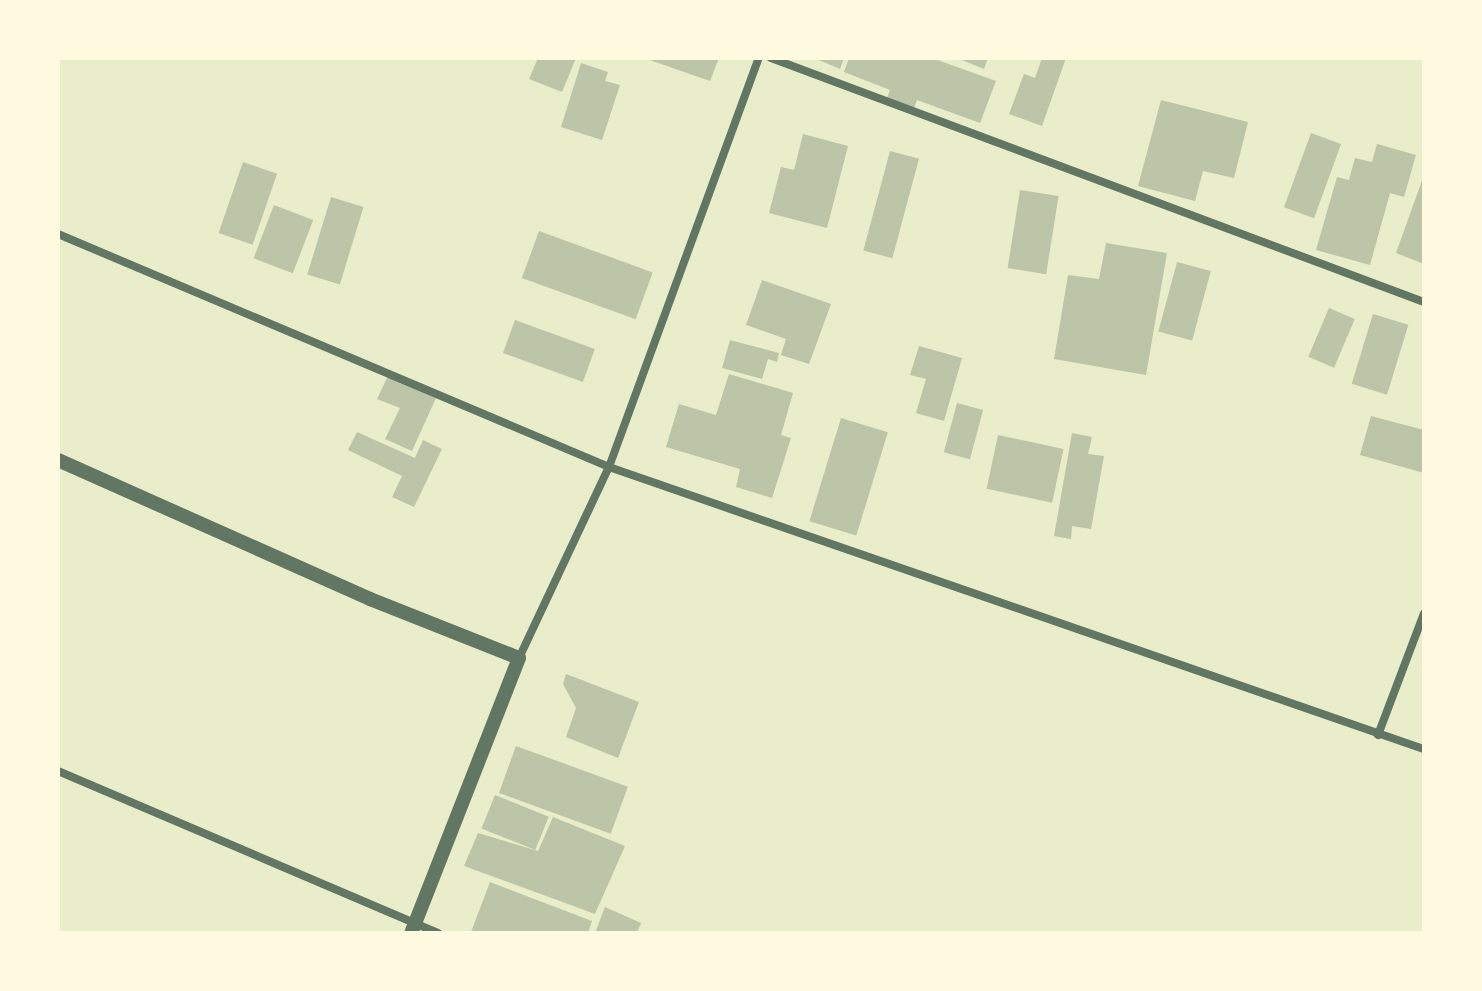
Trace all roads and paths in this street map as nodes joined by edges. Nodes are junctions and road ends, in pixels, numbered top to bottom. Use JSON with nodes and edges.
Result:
{"nodes":[{"id":1,"x":759,"y":58,"type":"edge"},
{"id":2,"x":771,"y":58,"type":"edge"},
{"id":3,"x":58,"y":234,"type":"edge"},
{"id":4,"x":1424,"y":302,"type":"edge"},
{"id":5,"x":58,"y":460,"type":"edge"},
{"id":6,"x":609,"y":467,"type":"junction"},
{"id":7,"x":1424,"y":613,"type":"edge"},
{"id":8,"x":519,"y":658,"type":"junction"},
{"id":9,"x":1378,"y":735,"type":"junction"},
{"id":10,"x":1424,"y":749,"type":"edge"},
{"id":11,"x":58,"y":771,"type":"edge"},
{"id":12,"x":413,"y":928,"type":"edge"},
{"id":13,"x":438,"y":933,"type":"edge"}],
"edges":[{"from":1,"to":6,"type":"street"},
{"from":2,"to":4,"type":"street"},
{"from":3,"to":6,"type":"street"},
{"from":5,"to":8,"type":"street"},
{"from":6,"to":8,"type":"street"},
{"from":6,"to":9,"type":"street"},
{"from":7,"to":9,"type":"street"},
{"from":8,"to":12,"type":"street"},
{"from":9,"to":10,"type":"street"},
{"from":11,"to":12,"type":"street"},
{"from":12,"to":13,"type":"street"}]}
